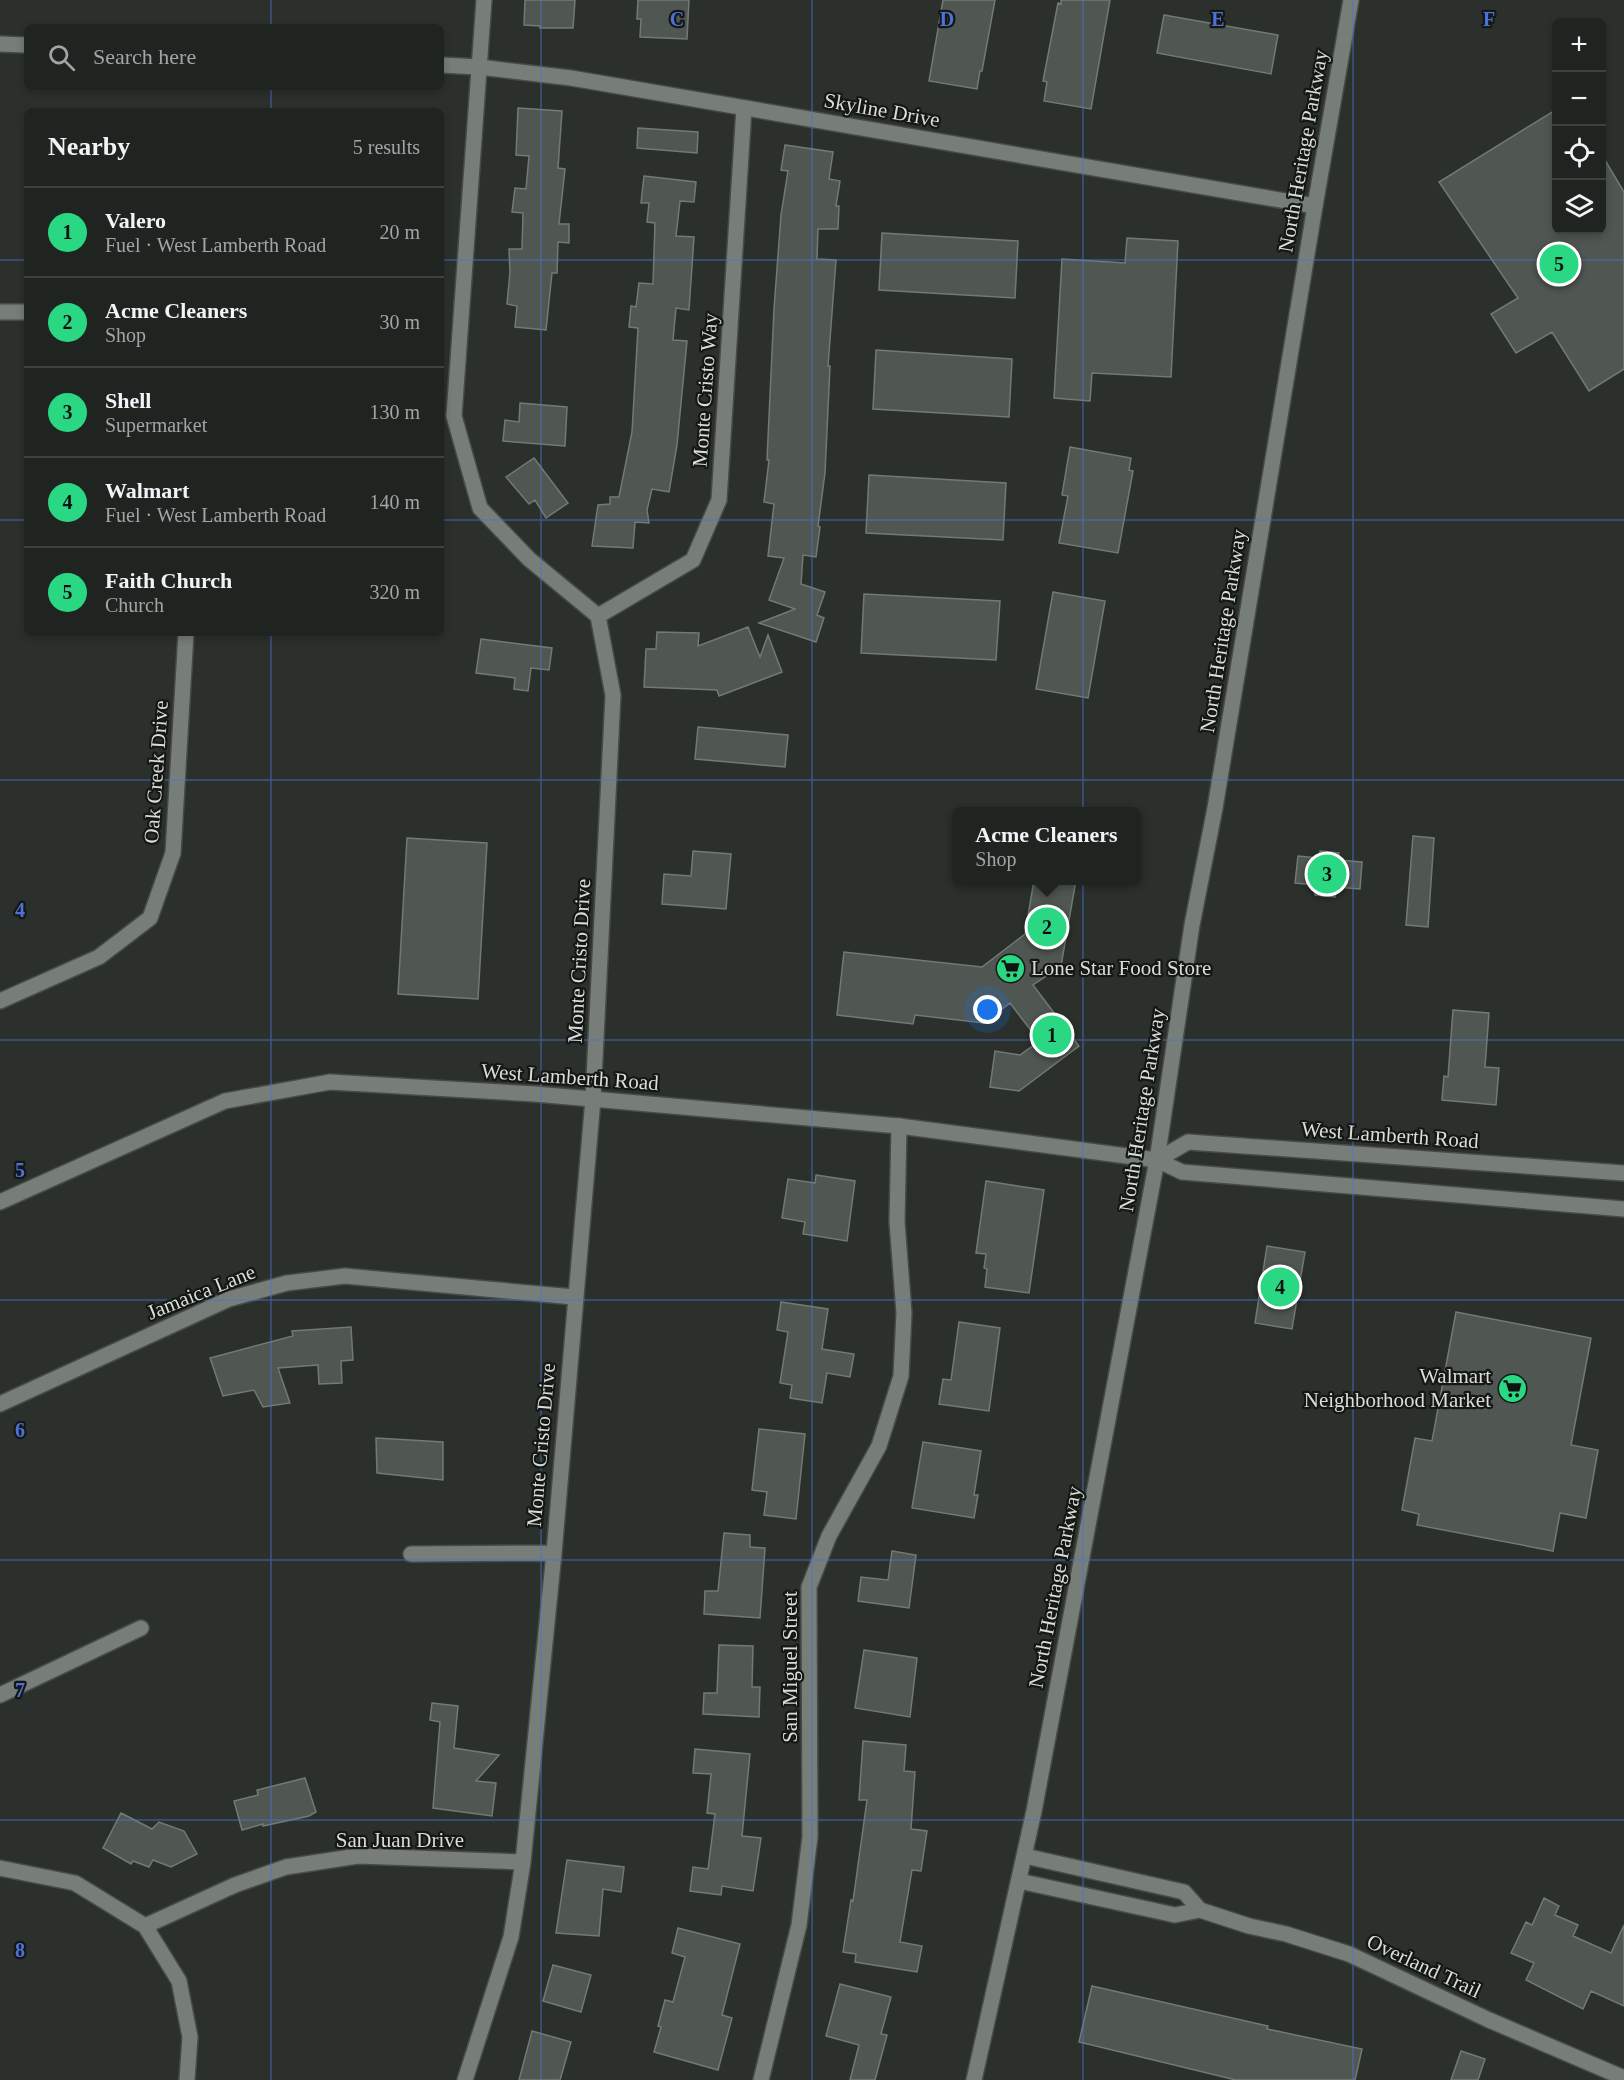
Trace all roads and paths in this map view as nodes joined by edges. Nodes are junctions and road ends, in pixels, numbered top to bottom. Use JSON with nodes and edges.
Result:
{"nodes":[{"id":1,"x":484,"y":0,"type":"edge"},
{"id":2,"x":1351,"y":0,"type":"edge"},
{"id":3,"x":0,"y":44,"type":"edge"},
{"id":4,"x":24,"y":45,"type":"edge"},
{"id":5,"x":444,"y":65,"type":"edge"},
{"id":6,"x":479,"y":67,"type":"junction"},
{"id":7,"x":744,"y":108,"type":"junction"},
{"id":8,"x":1315,"y":206,"type":"junction"},
{"id":9,"x":0,"y":312,"type":"edge"},
{"id":10,"x":24,"y":312,"type":"edge"},
{"id":11,"x":598,"y":616,"type":"junction"},
{"id":12,"x":186,"y":636,"type":"edge"},
{"id":13,"x":0,"y":1001,"type":"edge"},
{"id":14,"x":593,"y":1099,"type":"junction"},
{"id":15,"x":899,"y":1126,"type":"junction"},
{"id":16,"x":1157,"y":1160,"type":"junction"},
{"id":17,"x":1624,"y":1173,"type":"edge"},
{"id":18,"x":0,"y":1202,"type":"edge"},
{"id":19,"x":1624,"y":1209,"type":"edge"},
{"id":20,"x":574,"y":1297,"type":"junction"},
{"id":21,"x":0,"y":1404,"type":"edge"},
{"id":22,"x":554,"y":1553,"type":"junction"},
{"id":23,"x":411,"y":1554,"type":"dead end"},
{"id":24,"x":141,"y":1628,"type":"dead end"},
{"id":25,"x":0,"y":1695,"type":"edge"},
{"id":26,"x":1024,"y":1856,"type":"junction"},
{"id":27,"x":523,"y":1862,"type":"junction"},
{"id":28,"x":0,"y":1868,"type":"edge"},
{"id":29,"x":1019,"y":1881,"type":"junction"},
{"id":30,"x":1200,"y":1910,"type":"junction"},
{"id":31,"x":145,"y":1926,"type":"junction"},
{"id":32,"x":1624,"y":2078,"type":"edge"},
{"id":33,"x":187,"y":2080,"type":"edge"},
{"id":34,"x":465,"y":2080,"type":"edge"},
{"id":35,"x":761,"y":2080,"type":"edge"},
{"id":36,"x":974,"y":2080,"type":"edge"}],
"edges":[{"from":1,"to":6,"type":"street"},
{"from":2,"to":8,"type":"street","name":"North Heritage Parkway"},
{"from":3,"to":4,"type":"street"},
{"from":5,"to":6,"type":"street","name":"Skyline Drive"},
{"from":6,"to":7,"type":"street","name":"Skyline Drive"},
{"from":6,"to":11,"type":"street"},
{"from":7,"to":8,"type":"street","name":"Skyline Drive"},
{"from":7,"to":11,"type":"street","name":"Monte Cristo Way"},
{"from":8,"to":16,"type":"street","name":"North Heritage Parkway"},
{"from":9,"to":10,"type":"street"},
{"from":11,"to":14,"type":"street","name":"Monte Cristo Drive"},
{"from":12,"to":13,"type":"street","name":"Oak Creek Drive"},
{"from":14,"to":15,"type":"street","name":"West Lamberth Road"},
{"from":14,"to":18,"type":"street","name":"West Lamberth Road"},
{"from":14,"to":20,"type":"street","name":"Monte Cristo Drive"},
{"from":15,"to":16,"type":"street","name":"West Lamberth Road"},
{"from":15,"to":35,"type":"street","name":"San Miguel Street"},
{"from":16,"to":17,"type":"street","name":"West Lamberth Road"},
{"from":16,"to":19,"type":"street","name":"West Lamberth Road"},
{"from":16,"to":26,"type":"street","name":"North Heritage Parkway"},
{"from":20,"to":21,"type":"street","name":"Jamaica Lane"},
{"from":20,"to":22,"type":"street","name":"Monte Cristo Drive"},
{"from":22,"to":23,"type":"street"},
{"from":22,"to":27,"type":"street","name":"Monte Cristo Drive"},
{"from":24,"to":25,"type":"street"},
{"from":26,"to":29,"type":"street","name":"North Heritage Parkway"},
{"from":26,"to":30,"type":"street","name":"Overland Trail"},
{"from":27,"to":31,"type":"street","name":"San Juan Drive"},
{"from":27,"to":34,"type":"street","name":"Monte Cristo Drive"},
{"from":28,"to":31,"type":"street"},
{"from":29,"to":30,"type":"street","name":"Overland Trail"},
{"from":29,"to":36,"type":"street","name":"North Heritage Parkway"},
{"from":30,"to":32,"type":"street","name":"Overland Trail"},
{"from":31,"to":33,"type":"street"}]}
